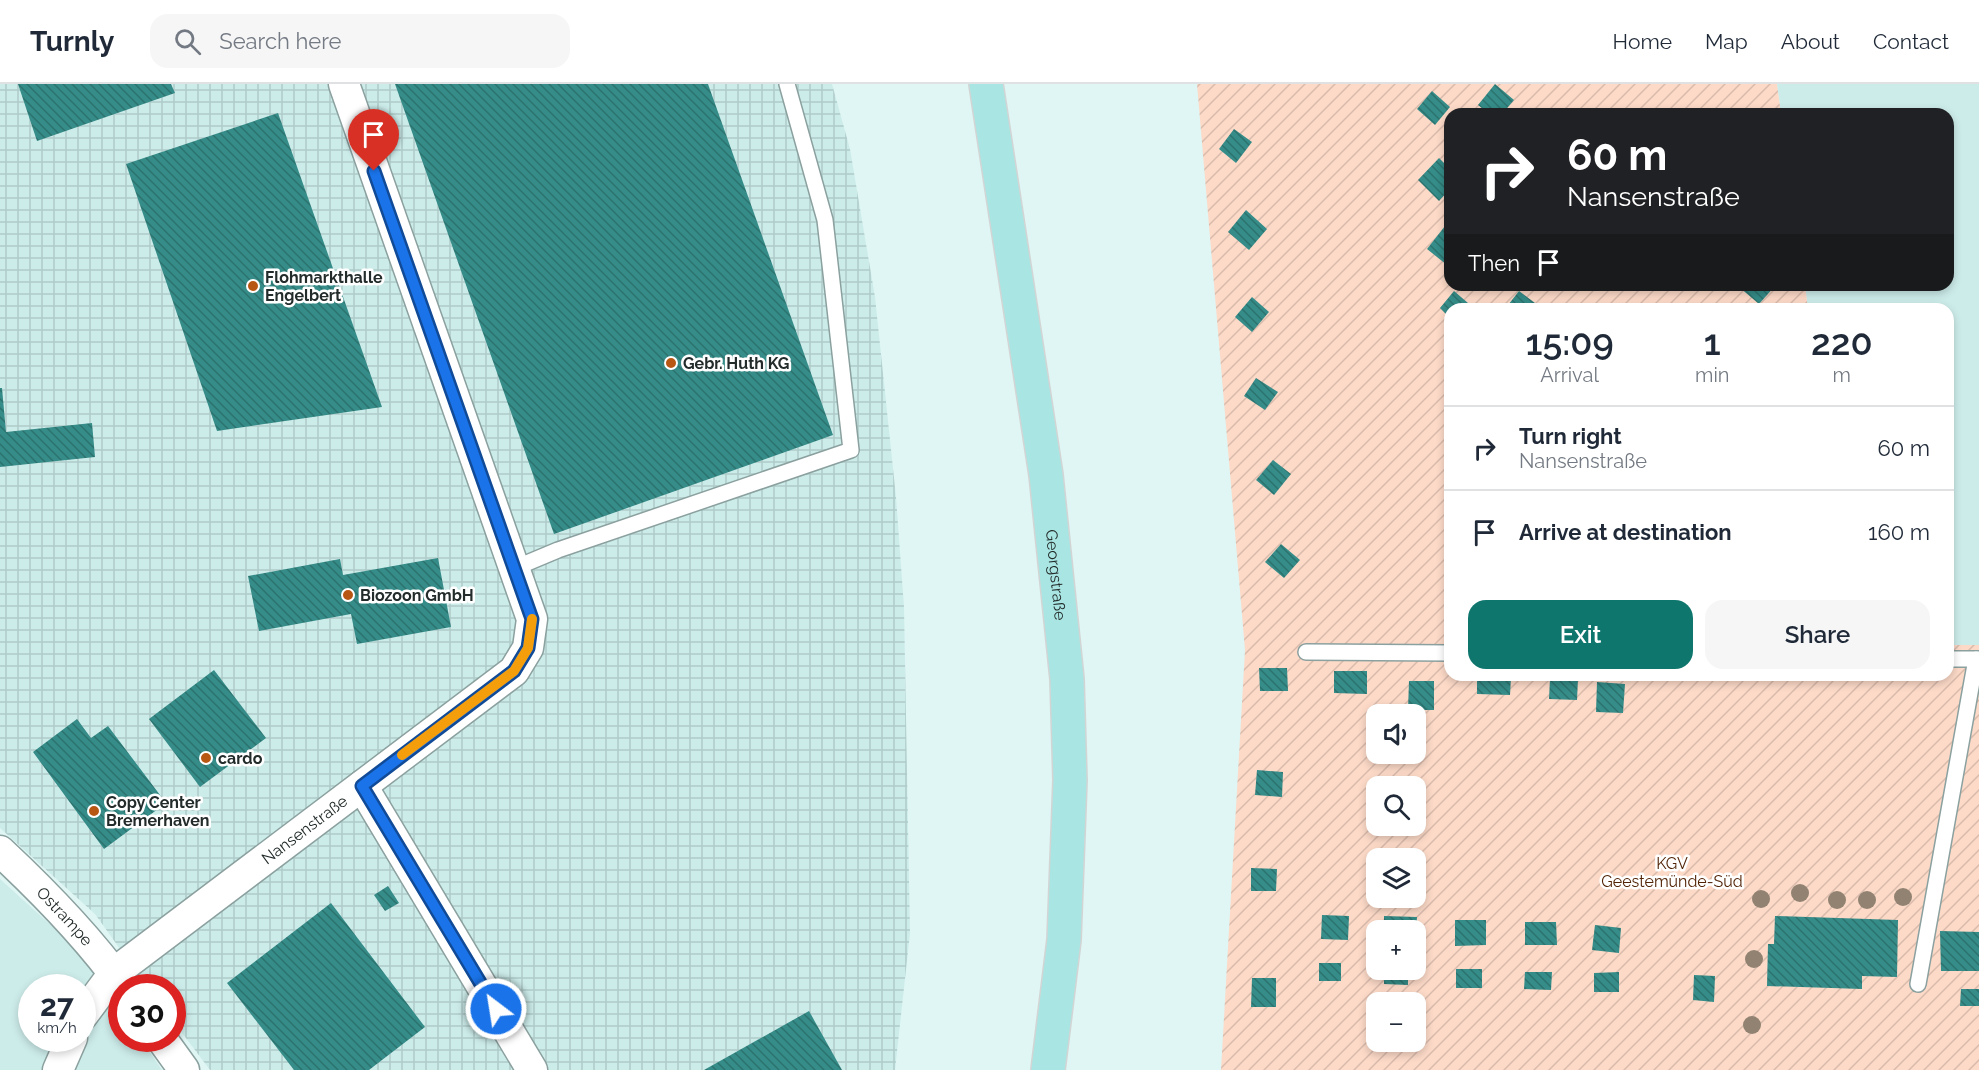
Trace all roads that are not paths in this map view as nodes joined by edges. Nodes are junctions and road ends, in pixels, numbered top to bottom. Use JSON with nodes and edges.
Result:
{"nodes":[{"id":1,"x":344,"y":84,"type":"edge"},
{"id":2,"x":786,"y":84,"type":"edge"},
{"id":3,"x":986,"y":84,"type":"edge"},
{"id":4,"x":515,"y":568,"type":"junction"},
{"id":5,"x":1306,"y":652,"type":"dead end"},
{"id":6,"x":1444,"y":653,"type":"edge"},
{"id":7,"x":1954,"y":659,"type":"edge"},
{"id":8,"x":1978,"y":659,"type":"edge"},
{"id":9,"x":362,"y":786,"type":"junction"},
{"id":10,"x":0,"y":851,"type":"edge"},
{"id":11,"x":114,"y":974,"type":"edge"},
{"id":12,"x":127,"y":974,"type":"edge"},
{"id":13,"x":1918,"y":984,"type":"dead end"},
{"id":14,"x":108,"y":991,"type":"edge"},
{"id":15,"x":96,"y":1002,"type":"edge"},
{"id":16,"x":66,"y":1052,"type":"edge"},
{"id":17,"x":171,"y":1052,"type":"edge"},
{"id":18,"x":58,"y":1070,"type":"edge"},
{"id":19,"x":184,"y":1070,"type":"edge"},
{"id":20,"x":532,"y":1070,"type":"edge"},
{"id":21,"x":1048,"y":1070,"type":"edge"}],
"edges":[{"from":1,"to":4,"type":"street","name":"Nansenstraße"},
{"from":2,"to":4,"type":"lane"},
{"from":3,"to":21,"type":"main road","name":"Georgstraße"},
{"from":4,"to":9,"type":"street","name":"Nansenstraße"},
{"from":5,"to":6,"type":"lane"},
{"from":7,"to":8,"type":"lane"},
{"from":8,"to":13,"type":"lane"},
{"from":9,"to":12,"type":"street","name":"Nansenstraße"},
{"from":9,"to":20,"type":"street"},
{"from":10,"to":11,"type":"street","name":"Ostrampe"},
{"from":14,"to":15,"type":"street","name":"Nansenstraße"},
{"from":16,"to":18,"type":"street"},
{"from":17,"to":19,"type":"street"}]}
